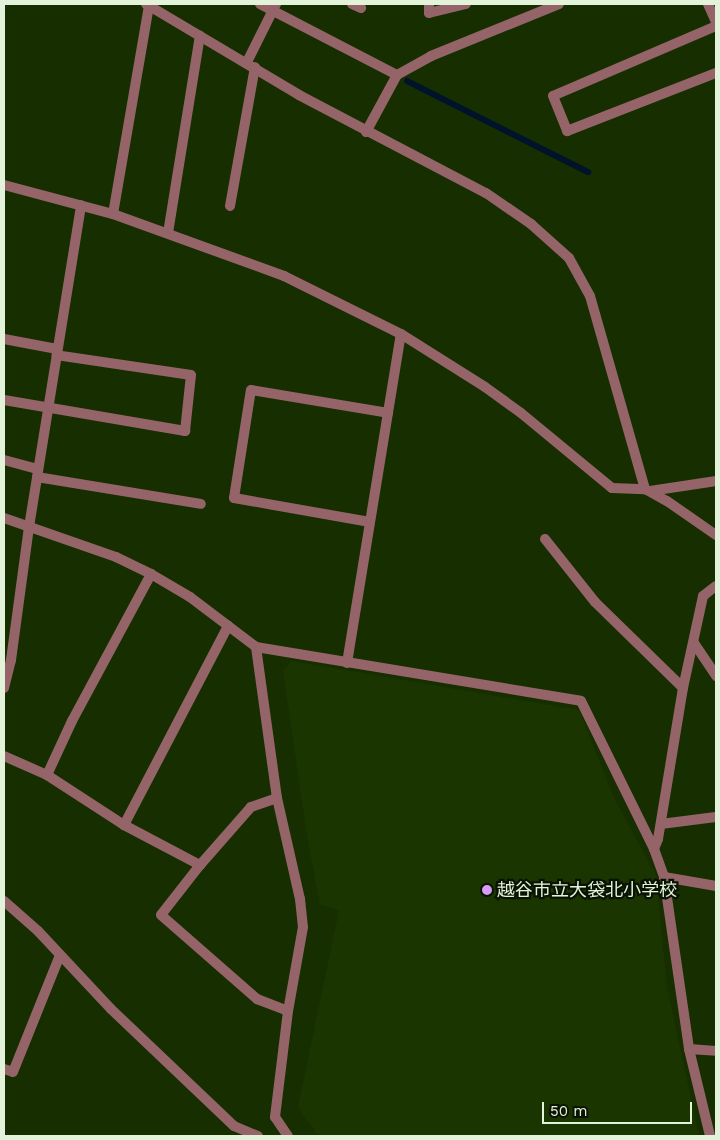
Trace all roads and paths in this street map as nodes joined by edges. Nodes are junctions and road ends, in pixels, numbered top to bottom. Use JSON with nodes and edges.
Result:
{"nodes":[{"id":1,"x":260,"y":4,"type":"edge"},
{"id":2,"x":429,"y":4,"type":"edge"},
{"id":3,"x":466,"y":4,"type":"edge"},
{"id":4,"x":559,"y":4,"type":"edge"},
{"id":5,"x":708,"y":4,"type":"edge"},
{"id":6,"x":148,"y":5,"type":"edge"},
{"id":7,"x":275,"y":7,"type":"edge"},
{"id":8,"x":161,"y":8,"type":"edge"},
{"id":9,"x":716,"y":22,"type":"edge"},
{"id":10,"x":716,"y":26,"type":"edge"},
{"id":11,"x":200,"y":36,"type":"junction"},
{"id":12,"x":251,"y":65,"type":"junction"},
{"id":13,"x":716,"y":73,"type":"edge"},
{"id":14,"x":397,"y":75,"type":"junction"},
{"id":15,"x":366,"y":132,"type":"junction"},
{"id":16,"x":4,"y":185,"type":"edge"},
{"id":17,"x":81,"y":205,"type":"junction"},
{"id":18,"x":230,"y":206,"type":"dead end"},
{"id":19,"x":113,"y":214,"type":"junction"},
{"id":20,"x":168,"y":233,"type":"junction"},
{"id":21,"x":401,"y":334,"type":"junction"},
{"id":22,"x":4,"y":339,"type":"edge"},
{"id":23,"x":57,"y":352,"type":"junction"},
{"id":24,"x":4,"y":400,"type":"edge"},
{"id":25,"x":48,"y":408,"type":"junction"},
{"id":26,"x":388,"y":413,"type":"junction"},
{"id":27,"x":4,"y":460,"type":"edge"},
{"id":28,"x":37,"y":473,"type":"junction"},
{"id":29,"x":716,"y":481,"type":"edge"},
{"id":30,"x":648,"y":490,"type":"junction"},
{"id":31,"x":201,"y":504,"type":"dead end"},
{"id":32,"x":4,"y":518,"type":"edge"},
{"id":33,"x":370,"y":522,"type":"junction"},
{"id":34,"x":29,"y":527,"type":"junction"},
{"id":35,"x":716,"y":536,"type":"edge"},
{"id":36,"x":545,"y":539,"type":"dead end"},
{"id":37,"x":151,"y":574,"type":"junction"},
{"id":38,"x":716,"y":586,"type":"edge"},
{"id":39,"x":228,"y":626,"type":"junction"},
{"id":40,"x":694,"y":643,"type":"junction"},
{"id":41,"x":256,"y":647,"type":"junction"},
{"id":42,"x":7,"y":659,"type":"edge"},
{"id":43,"x":347,"y":663,"type":"junction"},
{"id":44,"x":716,"y":676,"type":"edge"},
{"id":45,"x":4,"y":688,"type":"edge"},
{"id":46,"x":683,"y":688,"type":"junction"},
{"id":47,"x":4,"y":756,"type":"edge"},
{"id":48,"x":48,"y":775,"type":"junction"},
{"id":49,"x":277,"y":798,"type":"junction"},
{"id":50,"x":716,"y":817,"type":"edge"},
{"id":51,"x":661,"y":824,"type":"junction"},
{"id":52,"x":124,"y":826,"type":"junction"},
{"id":53,"x":654,"y":849,"type":"junction"},
{"id":54,"x":200,"y":865,"type":"junction"},
{"id":55,"x":664,"y":877,"type":"junction"},
{"id":56,"x":716,"y":886,"type":"edge"},
{"id":57,"x":4,"y":901,"type":"edge"},
{"id":58,"x":60,"y":955,"type":"junction"},
{"id":59,"x":288,"y":1011,"type":"junction"},
{"id":60,"x":689,"y":1049,"type":"junction"},
{"id":61,"x":716,"y":1050,"type":"edge"},
{"id":62,"x":4,"y":1069,"type":"edge"},
{"id":63,"x":258,"y":1136,"type":"edge"},
{"id":64,"x":288,"y":1136,"type":"edge"},
{"id":65,"x":710,"y":1136,"type":"edge"}],
"edges":[{"from":1,"to":7,"type":"street"},
{"from":2,"to":3,"type":"street"},
{"from":4,"to":14,"type":"street"},
{"from":5,"to":9,"type":"street"},
{"from":6,"to":8,"type":"street"},
{"from":6,"to":19,"type":"street"},
{"from":7,"to":12,"type":"street"},
{"from":7,"to":14,"type":"street"},
{"from":8,"to":11,"type":"street"},
{"from":10,"to":13,"type":"street"},
{"from":11,"to":12,"type":"street"},
{"from":11,"to":20,"type":"street"},
{"from":12,"to":15,"type":"street"},
{"from":12,"to":18,"type":"street"},
{"from":14,"to":15,"type":"street"},
{"from":15,"to":30,"type":"street"},
{"from":16,"to":17,"type":"street"},
{"from":17,"to":19,"type":"street"},
{"from":17,"to":23,"type":"street"},
{"from":19,"to":20,"type":"street"},
{"from":20,"to":21,"type":"street"},
{"from":21,"to":26,"type":"street"},
{"from":21,"to":30,"type":"street"},
{"from":22,"to":23,"type":"street"},
{"from":23,"to":25,"type":"street"},
{"from":23,"to":25,"type":"street"},
{"from":24,"to":25,"type":"street"},
{"from":25,"to":28,"type":"street"},
{"from":26,"to":33,"type":"street"},
{"from":26,"to":33,"type":"street"},
{"from":27,"to":28,"type":"street"},
{"from":28,"to":31,"type":"street"},
{"from":28,"to":34,"type":"street"},
{"from":29,"to":30,"type":"street"},
{"from":30,"to":35,"type":"street"},
{"from":32,"to":34,"type":"street"},
{"from":33,"to":43,"type":"street"},
{"from":34,"to":37,"type":"street"},
{"from":34,"to":42,"type":"street"},
{"from":36,"to":46,"type":"street"},
{"from":37,"to":39,"type":"street"},
{"from":37,"to":48,"type":"street"},
{"from":38,"to":40,"type":"street"},
{"from":39,"to":41,"type":"street"},
{"from":39,"to":52,"type":"street"},
{"from":40,"to":44,"type":"street"},
{"from":40,"to":46,"type":"street"},
{"from":41,"to":43,"type":"street"},
{"from":41,"to":49,"type":"street"},
{"from":42,"to":45,"type":"street"},
{"from":43,"to":53,"type":"street"},
{"from":46,"to":51,"type":"street"},
{"from":47,"to":48,"type":"street"},
{"from":48,"to":52,"type":"street"},
{"from":49,"to":54,"type":"street"},
{"from":49,"to":59,"type":"street"},
{"from":50,"to":51,"type":"street"},
{"from":51,"to":53,"type":"street"},
{"from":52,"to":54,"type":"street"},
{"from":53,"to":55,"type":"street"},
{"from":54,"to":59,"type":"street"},
{"from":55,"to":56,"type":"street"},
{"from":55,"to":60,"type":"street"},
{"from":57,"to":58,"type":"street"},
{"from":58,"to":62,"type":"street"},
{"from":58,"to":63,"type":"street"},
{"from":59,"to":64,"type":"street"},
{"from":60,"to":61,"type":"street"},
{"from":60,"to":65,"type":"street"}]}
